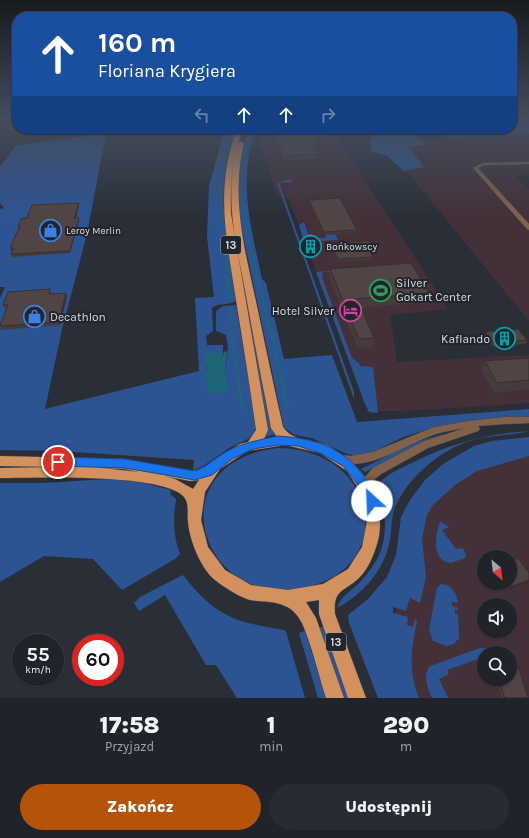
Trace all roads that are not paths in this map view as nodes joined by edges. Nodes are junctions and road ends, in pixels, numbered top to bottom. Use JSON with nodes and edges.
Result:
{"nodes":[{"id":1,"x":232,"y":152,"type":"edge"},
{"id":2,"x":240,"y":152,"type":"edge"},
{"id":3,"x":529,"y":163,"type":"edge"},
{"id":4,"x":529,"y":228,"type":"edge"},
{"id":5,"x":529,"y":421,"type":"edge"},
{"id":6,"x":291,"y":441,"type":"junction"},
{"id":7,"x":252,"y":445,"type":"junction"},
{"id":8,"x":341,"y":459,"type":"junction"},
{"id":9,"x":0,"y":462,"type":"edge"},
{"id":10,"x":213,"y":469,"type":"junction"},
{"id":11,"x":0,"y":473,"type":"edge"},
{"id":12,"x":368,"y":491,"type":"junction"},
{"id":13,"x":194,"y":506,"type":"junction"},
{"id":14,"x":335,"y":586,"type":"junction"},
{"id":15,"x":287,"y":598,"type":"junction"},
{"id":16,"x":334,"y":698,"type":"edge"},
{"id":17,"x":357,"y":698,"type":"edge"}],
"edges":[{"from":1,"to":7,"type":"main road","number":"13"},
{"from":2,"to":6,"type":"main road","number":"13"},
{"from":3,"to":4,"type":"street"},
{"from":5,"to":8,"type":"street"},
{"from":5,"to":12,"type":"street"},
{"from":6,"to":7,"type":"main road","number":"13"},
{"from":6,"to":8,"type":"main road","number":"13"},
{"from":7,"to":10,"type":"main road","number":"13"},
{"from":8,"to":12,"type":"main road","number":"13"},
{"from":9,"to":10,"type":"main road"},
{"from":10,"to":13,"type":"main road","number":"13"},
{"from":11,"to":13,"type":"main road"},
{"from":12,"to":14,"type":"main road","number":"13"},
{"from":13,"to":15,"type":"main road","number":"13"},
{"from":14,"to":15,"type":"main road"},
{"from":14,"to":17,"type":"main road","number":"13"},
{"from":15,"to":16,"type":"main road","number":"13"}]}
